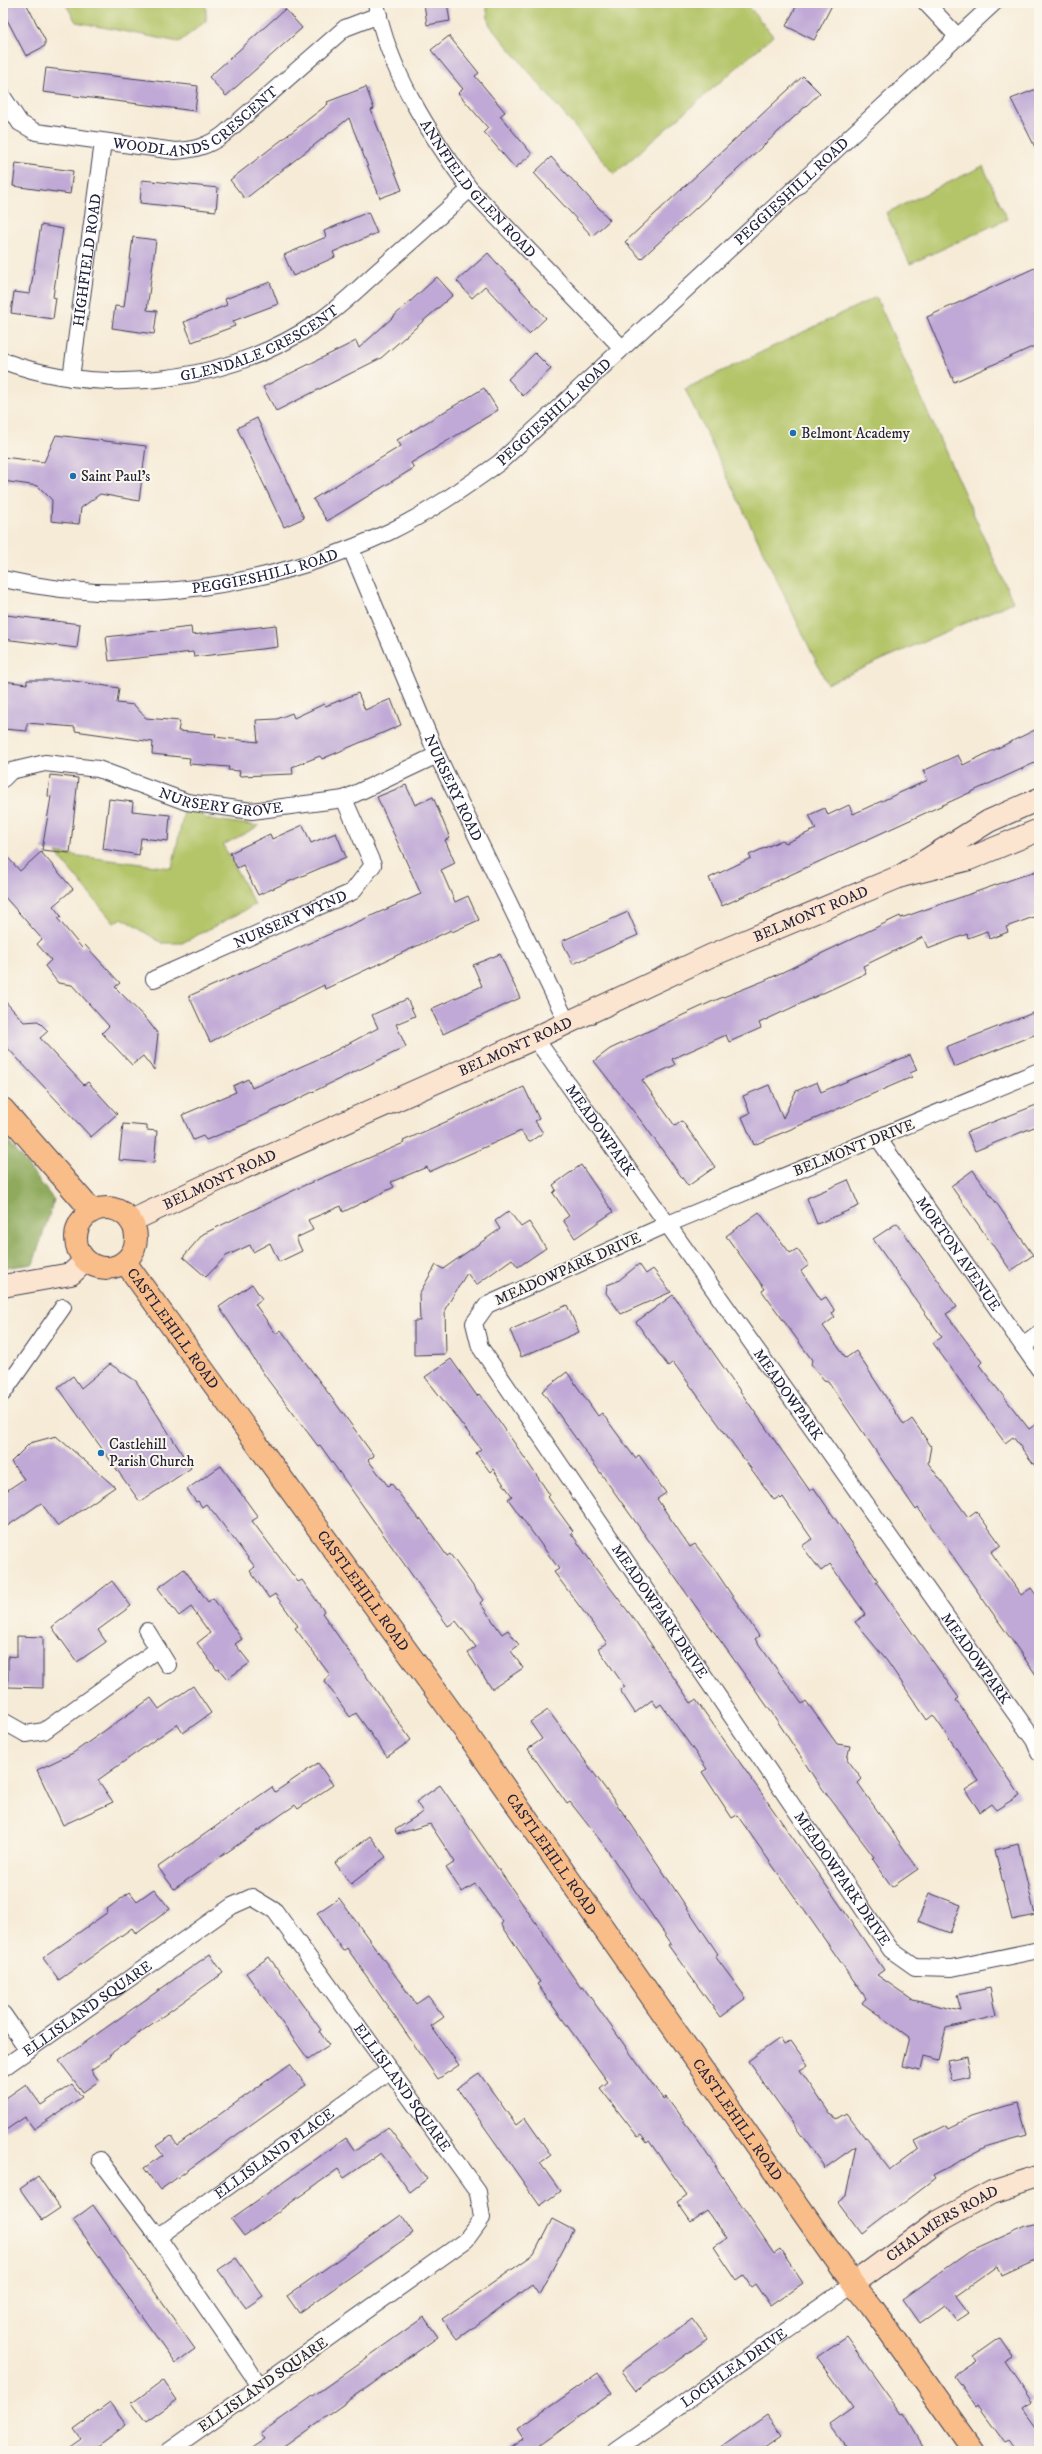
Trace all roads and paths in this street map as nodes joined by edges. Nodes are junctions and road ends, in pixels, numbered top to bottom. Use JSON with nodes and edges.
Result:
{"nodes":[{"id":1,"x":926,"y":3,"type":"edge"},
{"id":2,"x":994,"y":3,"type":"edge"},
{"id":3,"x":378,"y":9,"type":"edge"},
{"id":4,"x":958,"y":37,"type":"junction"},
{"id":5,"x":3,"y":96,"type":"edge"},
{"id":6,"x":103,"y":142,"type":"junction"},
{"id":7,"x":470,"y":188,"type":"junction"},
{"id":8,"x":622,"y":348,"type":"junction"},
{"id":9,"x":3,"y":361,"type":"edge"},
{"id":10,"x":71,"y":378,"type":"junction"},
{"id":11,"x":351,"y":549,"type":"junction"},
{"id":12,"x":3,"y":579,"type":"edge"},
{"id":13,"x":438,"y":755,"type":"junction"},
{"id":14,"x":3,"y":779,"type":"edge"},
{"id":15,"x":344,"y":799,"type":"junction"},
{"id":16,"x":1039,"y":799,"type":"edge"},
{"id":17,"x":1039,"y":830,"type":"edge"},
{"id":18,"x":901,"y":876,"type":"junction"},
{"id":19,"x":154,"y":979,"type":"dead end"},
{"id":20,"x":567,"y":1022,"type":"junction"},
{"id":21,"x":535,"y":1038,"type":"junction"},
{"id":22,"x":1039,"y":1071,"type":"edge"},
{"id":23,"x":3,"y":1109,"type":"edge"},
{"id":24,"x":878,"y":1138,"type":"junction"},
{"id":25,"x":92,"y":1211,"type":"junction"},
{"id":26,"x":131,"y":1221,"type":"junction"},
{"id":27,"x":668,"y":1224,"type":"junction"},
{"id":28,"x":85,"y":1261,"type":"junction"},
{"id":29,"x":125,"y":1262,"type":"junction"},
{"id":30,"x":3,"y":1286,"type":"edge"},
{"id":31,"x":63,"y":1307,"type":"dead end"},
{"id":32,"x":1039,"y":1334,"type":"edge"},
{"id":33,"x":1023,"y":1346,"type":"junction"},
{"id":34,"x":1039,"y":1369,"type":"edge"},
{"id":35,"x":3,"y":1393,"type":"edge"},
{"id":36,"x":148,"y":1631,"type":"dead end"},
{"id":37,"x":158,"y":1649,"type":"junction"},
{"id":38,"x":168,"y":1665,"type":"dead end"},
{"id":39,"x":3,"y":1721,"type":"edge"},
{"id":40,"x":1037,"y":1743,"type":"edge"},
{"id":41,"x":1039,"y":1950,"type":"edge"},
{"id":42,"x":3,"y":2014,"type":"edge"},
{"id":43,"x":28,"y":2050,"type":"junction"},
{"id":44,"x":3,"y":2068,"type":"edge"},
{"id":45,"x":390,"y":2070,"type":"junction"},
{"id":46,"x":100,"y":2160,"type":"dead end"},
{"id":47,"x":1039,"y":2177,"type":"edge"},
{"id":48,"x":158,"y":2237,"type":"junction"},
{"id":49,"x":852,"y":2284,"type":"junction"},
{"id":50,"x":260,"y":2386,"type":"junction"},
{"id":51,"x":169,"y":2451,"type":"edge"},
{"id":52,"x":615,"y":2451,"type":"edge"},
{"id":53,"x":974,"y":2451,"type":"edge"}],
"edges":[{"from":1,"to":4,"type":"street"},
{"from":2,"to":4,"type":"street","name":"PEGGIESHILL ROAD"},
{"from":3,"to":6,"type":"street","name":"WOODLANDS CRESCENT"},
{"from":3,"to":7,"type":"street","name":"ANNFIELD GLEN ROAD"},
{"from":4,"to":8,"type":"street","name":"PEGGIESHILL ROAD"},
{"from":5,"to":6,"type":"street","name":"WOODLANDS CRESCENT"},
{"from":6,"to":10,"type":"street","name":"HIGHFIELD ROAD"},
{"from":7,"to":8,"type":"street","name":"ANNFIELD GLEN ROAD"},
{"from":7,"to":10,"type":"street","name":"GLENDALE CRESCENT"},
{"from":8,"to":11,"type":"street","name":"PEGGIESHILL ROAD"},
{"from":9,"to":10,"type":"street","name":"GLENDALE CRESCENT"},
{"from":11,"to":12,"type":"street","name":"PEGGIESHILL ROAD"},
{"from":11,"to":13,"type":"street","name":"NURSERY ROAD"},
{"from":13,"to":15,"type":"street","name":"NURSERY GROVE"},
{"from":13,"to":20,"type":"street","name":"NURSERY ROAD"},
{"from":14,"to":15,"type":"street","name":"NURSERY GROVE"},
{"from":15,"to":19,"type":"street","name":"NURSERY WYND"},
{"from":16,"to":18,"type":"street","name":"BELMONT ROAD"},
{"from":17,"to":18,"type":"street","name":"BELMONT ROAD"},
{"from":18,"to":20,"type":"street","name":"BELMONT ROAD"},
{"from":20,"to":21,"type":"street","name":"BELMONT ROAD"},
{"from":21,"to":26,"type":"street","name":"BELMONT ROAD"},
{"from":21,"to":27,"type":"street","name":"MEADOWPARK"},
{"from":22,"to":24,"type":"street","name":"BELMONT DRIVE"},
{"from":23,"to":25,"type":"main road"},
{"from":24,"to":27,"type":"street","name":"BELMONT DRIVE"},
{"from":24,"to":33,"type":"street","name":"MORTON AVENUE"},
{"from":25,"to":26,"type":"main road"},
{"from":25,"to":28,"type":"main road"},
{"from":26,"to":29,"type":"main road"},
{"from":27,"to":40,"type":"street","name":"MEADOWPARK"},
{"from":27,"to":41,"type":"street","name":"MEADOWPARK DRIVE"},
{"from":28,"to":29,"type":"main road"},
{"from":28,"to":30,"type":"street"},
{"from":29,"to":49,"type":"main road","name":"CASTLEHILL ROAD"},
{"from":31,"to":35,"type":"street"},
{"from":32,"to":33,"type":"street"},
{"from":33,"to":34,"type":"street","name":"MORTON AVENUE"},
{"from":36,"to":37,"type":"street"},
{"from":37,"to":38,"type":"street"},
{"from":37,"to":39,"type":"street"},
{"from":42,"to":43,"type":"street"},
{"from":43,"to":44,"type":"street","name":"ELLISLAND SQUARE"},
{"from":43,"to":45,"type":"street","name":"ELLISLAND SQUARE"},
{"from":45,"to":48,"type":"street","name":"ELLISLAND PLACE"},
{"from":45,"to":50,"type":"street","name":"ELLISLAND SQUARE"},
{"from":46,"to":48,"type":"street"},
{"from":47,"to":49,"type":"street","name":"CHALMERS ROAD"},
{"from":48,"to":50,"type":"street"},
{"from":49,"to":52,"type":"street","name":"LOCHLEA DRIVE"},
{"from":49,"to":53,"type":"main road","name":"CASTLEHILL ROAD"},
{"from":50,"to":51,"type":"street","name":"ELLISLAND SQUARE"}]}
